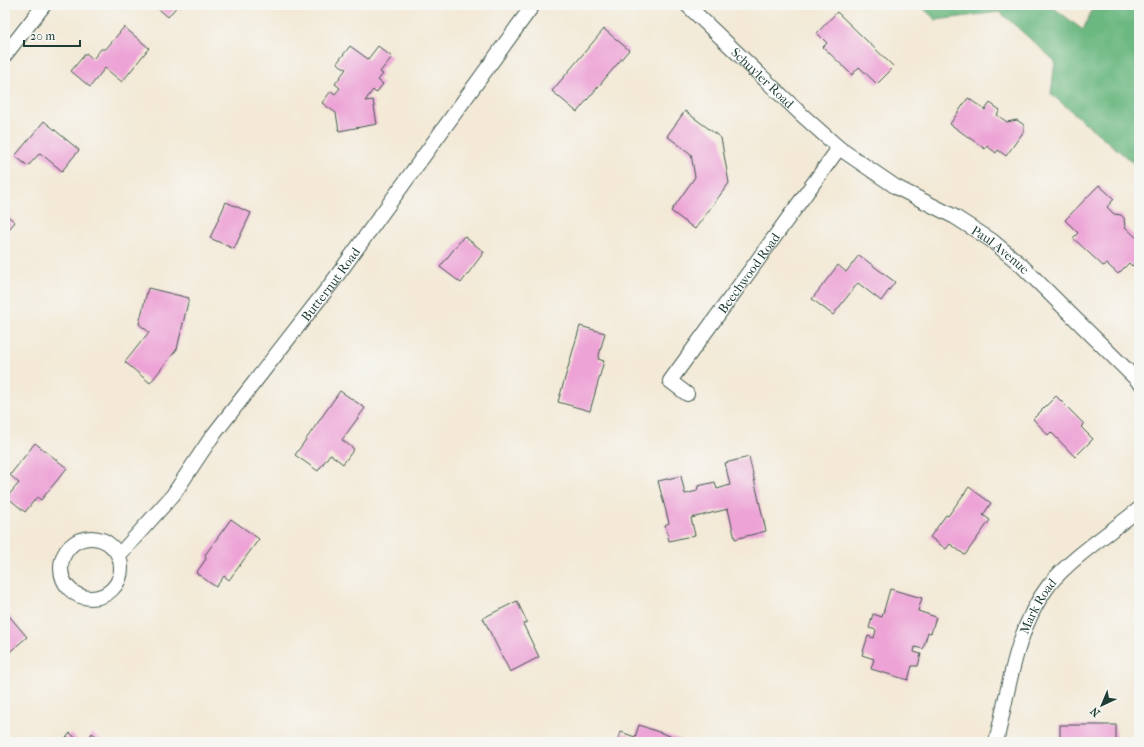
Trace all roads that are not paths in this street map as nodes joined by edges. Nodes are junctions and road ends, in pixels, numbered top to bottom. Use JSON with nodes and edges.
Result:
{"nodes":[{"id":1,"x":44,"y":5,"type":"edge"},
{"id":2,"x":533,"y":5,"type":"edge"},
{"id":3,"x":687,"y":5,"type":"edge"},
{"id":4,"x":5,"y":55,"type":"edge"},
{"id":5,"x":839,"y":148,"type":"junction"},
{"id":6,"x":1139,"y":382,"type":"edge"},
{"id":7,"x":687,"y":394,"type":"dead end"},
{"id":8,"x":1139,"y":508,"type":"edge"},
{"id":9,"x":119,"y":555,"type":"junction"},
{"id":10,"x":996,"y":742,"type":"edge"}],
"edges":[{"from":1,"to":4,"type":"street"},
{"from":2,"to":9,"type":"street","name":"Butternut Road"},
{"from":3,"to":5,"type":"street","name":"Schuyler Road"},
{"from":5,"to":6,"type":"street","name":"Paul Avenue"},
{"from":5,"to":7,"type":"street","name":"Beechwood Road"},
{"from":8,"to":10,"type":"street","name":"Mark Road"},
{"from":9,"to":9,"type":"street"}]}
